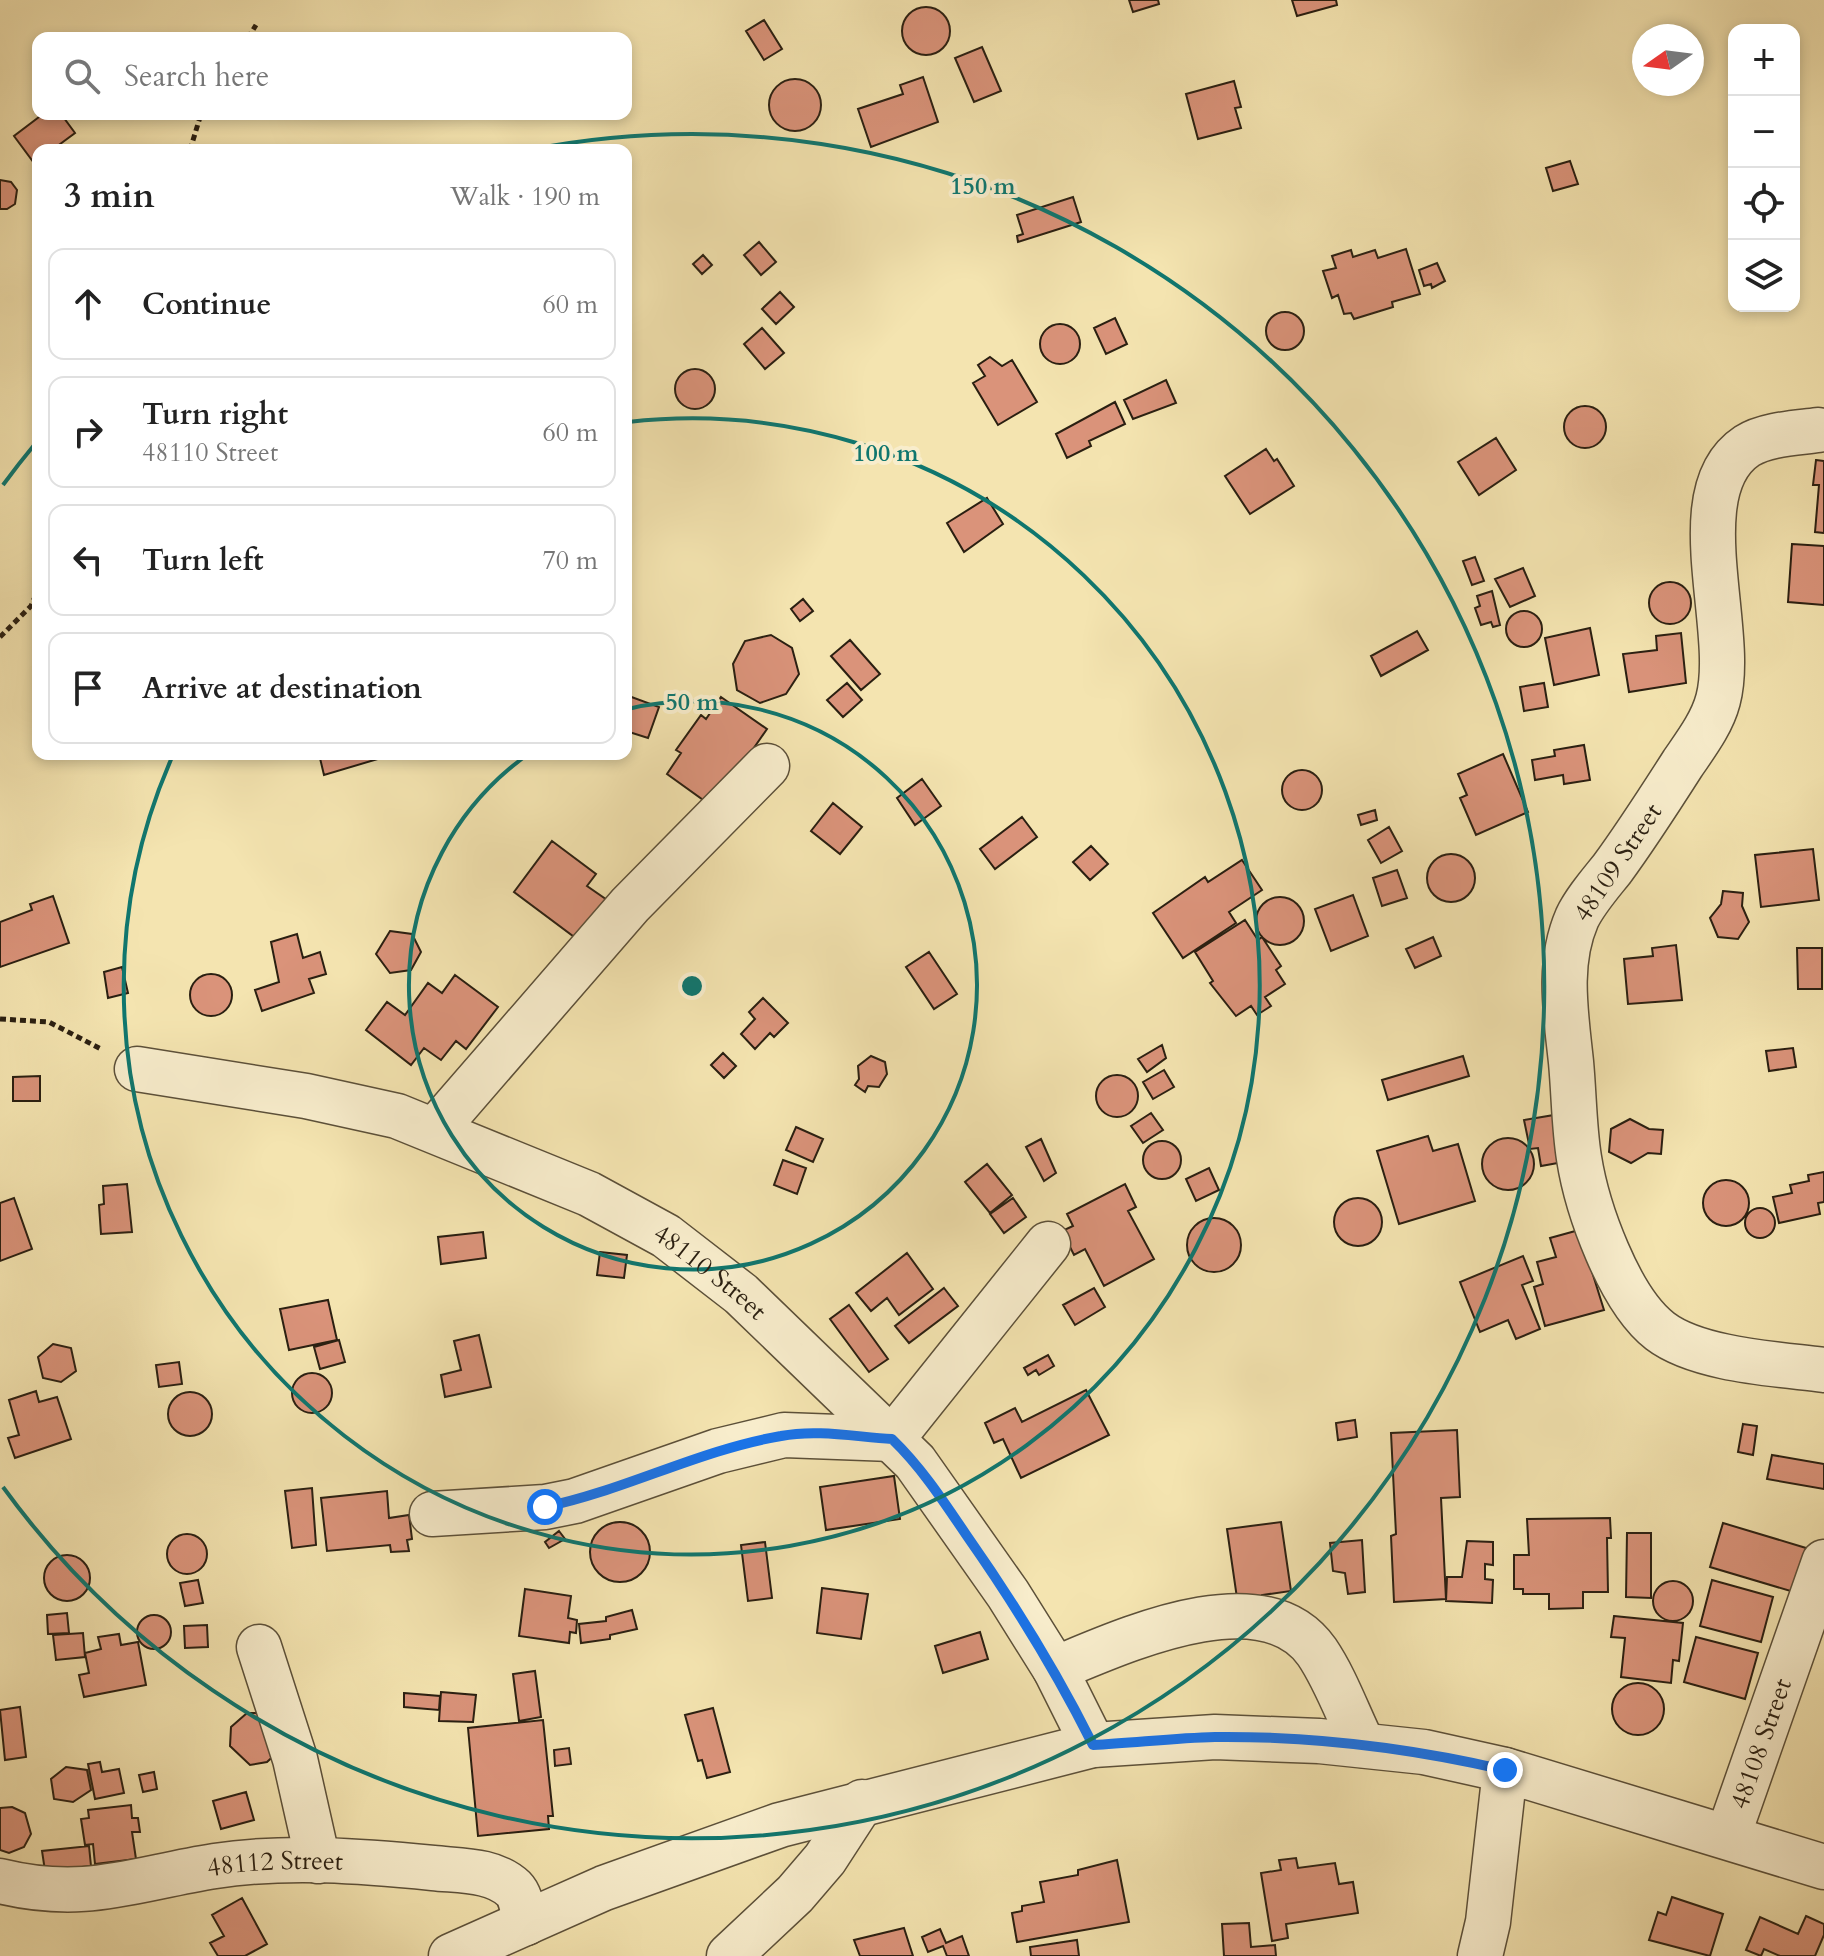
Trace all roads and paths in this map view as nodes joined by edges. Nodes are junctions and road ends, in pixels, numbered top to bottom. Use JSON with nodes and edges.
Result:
{"nodes":[{"id":1,"x":256,"y":25,"type":"dead end"},
{"id":2,"x":252,"y":32,"type":"edge"},
{"id":3,"x":199,"y":120,"type":"edge"},
{"id":4,"x":192,"y":144,"type":"edge"},
{"id":5,"x":1818,"y":430,"type":"dead end"},
{"id":6,"x":32,"y":604,"type":"edge"},
{"id":7,"x":0,"y":637,"type":"edge"},
{"id":8,"x":767,"y":766,"type":"dead end"},
{"id":9,"x":0,"y":1019,"type":"edge"},
{"id":10,"x":137,"y":1069,"type":"joint"},
{"id":11,"x":435,"y":1130,"type":"junction"},
{"id":12,"x":1048,"y":1244,"type":"dead end"},
{"id":13,"x":1824,"y":1370,"type":"edge"},
{"id":14,"x":892,"y":1439,"type":"junction"},
{"id":15,"x":432,"y":1514,"type":"dead end"},
{"id":16,"x":1824,"y":1562,"type":"edge"},
{"id":17,"x":259,"y":1647,"type":"dead end"},
{"id":18,"x":1055,"y":1669,"type":"junction"},
{"id":19,"x":1093,"y":1745,"type":"junction"},
{"id":20,"x":1363,"y":1745,"type":"junction"},
{"id":21,"x":1505,"y":1770,"type":"junction"},
{"id":22,"x":862,"y":1802,"type":"junction"},
{"id":23,"x":1728,"y":1836,"type":"junction"},
{"id":24,"x":318,"y":1861,"type":"junction"},
{"id":25,"x":1824,"y":1867,"type":"edge"},
{"id":26,"x":0,"y":1881,"type":"edge"},
{"id":27,"x":526,"y":1923,"type":"junction"},
{"id":28,"x":451,"y":1956,"type":"edge"},
{"id":29,"x":729,"y":1956,"type":"edge"},
{"id":30,"x":1480,"y":1956,"type":"edge"}],
"edges":[{"from":1,"to":2,"type":"path"},
{"from":3,"to":4,"type":"path"},
{"from":5,"to":13,"type":"street","name":"48109 Street"},
{"from":6,"to":7,"type":"path"},
{"from":8,"to":11,"type":"street"},
{"from":9,"to":10,"type":"path"},
{"from":10,"to":11,"type":"street","name":"48110 Street"},
{"from":11,"to":14,"type":"street","name":"48110 Street"},
{"from":12,"to":14,"type":"street"},
{"from":14,"to":15,"type":"street"},
{"from":14,"to":18,"type":"street","name":"48110 Street"},
{"from":16,"to":23,"type":"street","name":"48108 Street"},
{"from":17,"to":24,"type":"street"},
{"from":18,"to":19,"type":"street","name":"48110 Street"},
{"from":18,"to":20,"type":"street"},
{"from":19,"to":20,"type":"street"},
{"from":19,"to":22,"type":"street"},
{"from":20,"to":21,"type":"street"},
{"from":21,"to":23,"type":"street"},
{"from":21,"to":30,"type":"street"},
{"from":22,"to":27,"type":"street"},
{"from":22,"to":29,"type":"street"},
{"from":23,"to":25,"type":"street"},
{"from":24,"to":26,"type":"street","name":"48112 Street"},
{"from":24,"to":27,"type":"street","name":"48112 Street"},
{"from":27,"to":28,"type":"street"}]}
